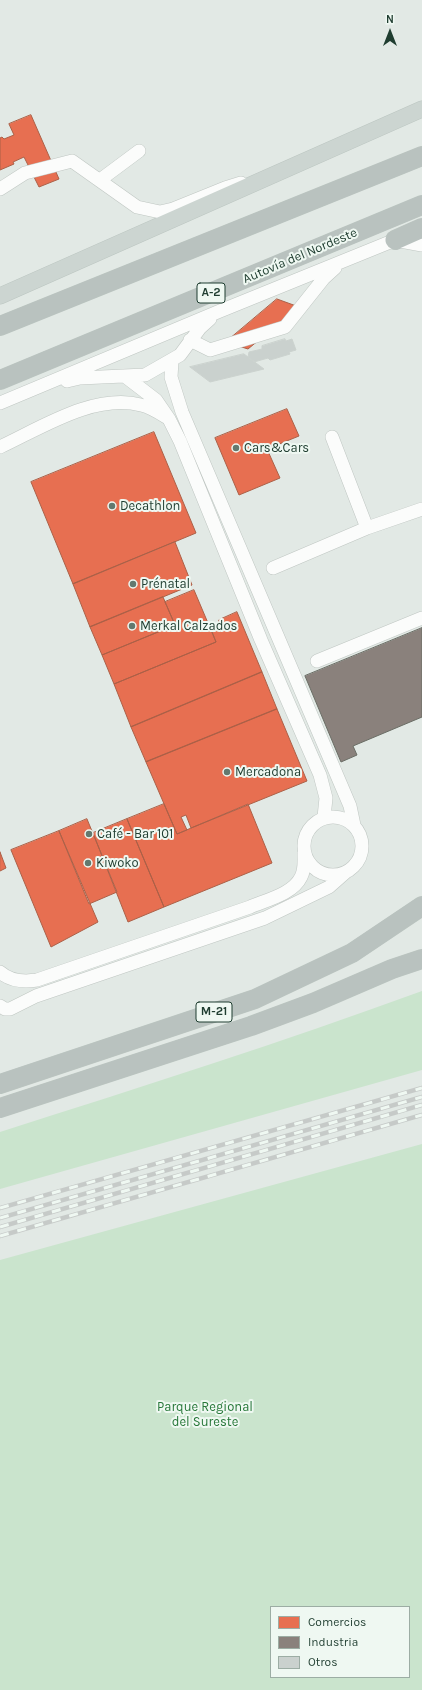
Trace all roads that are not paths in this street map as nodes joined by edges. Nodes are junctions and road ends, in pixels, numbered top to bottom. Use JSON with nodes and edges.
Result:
{"nodes":[{"id":1,"x":422,"y":109,"type":"edge"},
{"id":2,"x":139,"y":151,"type":"dead end"},
{"id":3,"x":422,"y":156,"type":"edge"},
{"id":4,"x":272,"y":176,"type":"junction"},
{"id":5,"x":100,"y":180,"type":"junction"},
{"id":6,"x":0,"y":189,"type":"edge"},
{"id":7,"x":422,"y":205,"type":"edge"},
{"id":8,"x":422,"y":228,"type":"edge"},
{"id":9,"x":395,"y":240,"type":"junction"},
{"id":10,"x":422,"y":245,"type":"edge"},
{"id":11,"x":340,"y":262,"type":"junction"},
{"id":12,"x":0,"y":296,"type":"edge"},
{"id":13,"x":220,"y":311,"type":"junction"},
{"id":14,"x":0,"y":326,"type":"edge"},
{"id":15,"x":190,"y":340,"type":"junction"},
{"id":16,"x":172,"y":361,"type":"junction"},
{"id":17,"x":126,"y":377,"type":"junction"},
{"id":18,"x":0,"y":380,"type":"edge"},
{"id":19,"x":30,"y":390,"type":"junction"},
{"id":20,"x":0,"y":402,"type":"edge"},
{"id":21,"x":169,"y":419,"type":"junction"},
{"id":22,"x":332,"y":437,"type":"dead end"},
{"id":23,"x":0,"y":447,"type":"edge"},
{"id":24,"x":422,"y":509,"type":"edge"},
{"id":25,"x":367,"y":528,"type":"junction"},
{"id":26,"x":273,"y":568,"type":"dead end"},
{"id":27,"x":422,"y":618,"type":"edge"},
{"id":28,"x":317,"y":660,"type":"dead end"},
{"id":29,"x":324,"y":817,"type":"junction"},
{"id":30,"x":354,"y":825,"type":"junction"},
{"id":31,"x":304,"y":854,"type":"junction"},
{"id":32,"x":346,"y":872,"type":"junction"},
{"id":33,"x":420,"y":906,"type":"edge"},
{"id":34,"x":422,"y":960,"type":"edge"},
{"id":35,"x":0,"y":972,"type":"edge"},
{"id":36,"x":422,"y":972,"type":"edge"},
{"id":37,"x":15,"y":980,"type":"junction"},
{"id":38,"x":0,"y":984,"type":"edge"},
{"id":39,"x":313,"y":1004,"type":"junction"},
{"id":40,"x":0,"y":1006,"type":"edge"},
{"id":41,"x":0,"y":1084,"type":"edge"},
{"id":42,"x":0,"y":1108,"type":"edge"}],
"edges":[{"from":1,"to":4,"type":"main road"},
{"from":2,"to":5,"type":"street"},
{"from":3,"to":14,"type":"highway"},
{"from":4,"to":5,"type":"street"},
{"from":4,"to":12,"type":"main road"},
{"from":5,"to":6,"type":"street"},
{"from":7,"to":18,"type":"highway","name":"Autovía del Nordeste","number":"A-2"},
{"from":8,"to":9,"type":"highway"},
{"from":9,"to":10,"type":"street"},
{"from":9,"to":11,"type":"street"},
{"from":11,"to":13,"type":"street"},
{"from":11,"to":15,"type":"street"},
{"from":13,"to":15,"type":"street"},
{"from":13,"to":19,"type":"street"},
{"from":15,"to":16,"type":"street"},
{"from":16,"to":17,"type":"street"},
{"from":16,"to":30,"type":"street"},
{"from":17,"to":19,"type":"street"},
{"from":17,"to":21,"type":"street"},
{"from":19,"to":20,"type":"street"},
{"from":21,"to":23,"type":"street"},
{"from":21,"to":29,"type":"street"},
{"from":22,"to":25,"type":"street"},
{"from":24,"to":25,"type":"street"},
{"from":25,"to":26,"type":"street"},
{"from":27,"to":28,"type":"street"},
{"from":29,"to":30,"type":"street"},
{"from":29,"to":31,"type":"street"},
{"from":30,"to":32,"type":"street"},
{"from":31,"to":32,"type":"street"},
{"from":31,"to":37,"type":"street"},
{"from":32,"to":40,"type":"street"},
{"from":33,"to":41,"type":"highway","number":"M-21"},
{"from":34,"to":39,"type":"highway","number":"M-21"},
{"from":35,"to":37,"type":"street"},
{"from":36,"to":39,"type":"highway","number":"M-21"},
{"from":37,"to":38,"type":"street"},
{"from":39,"to":42,"type":"highway","number":"M-21"}]}
